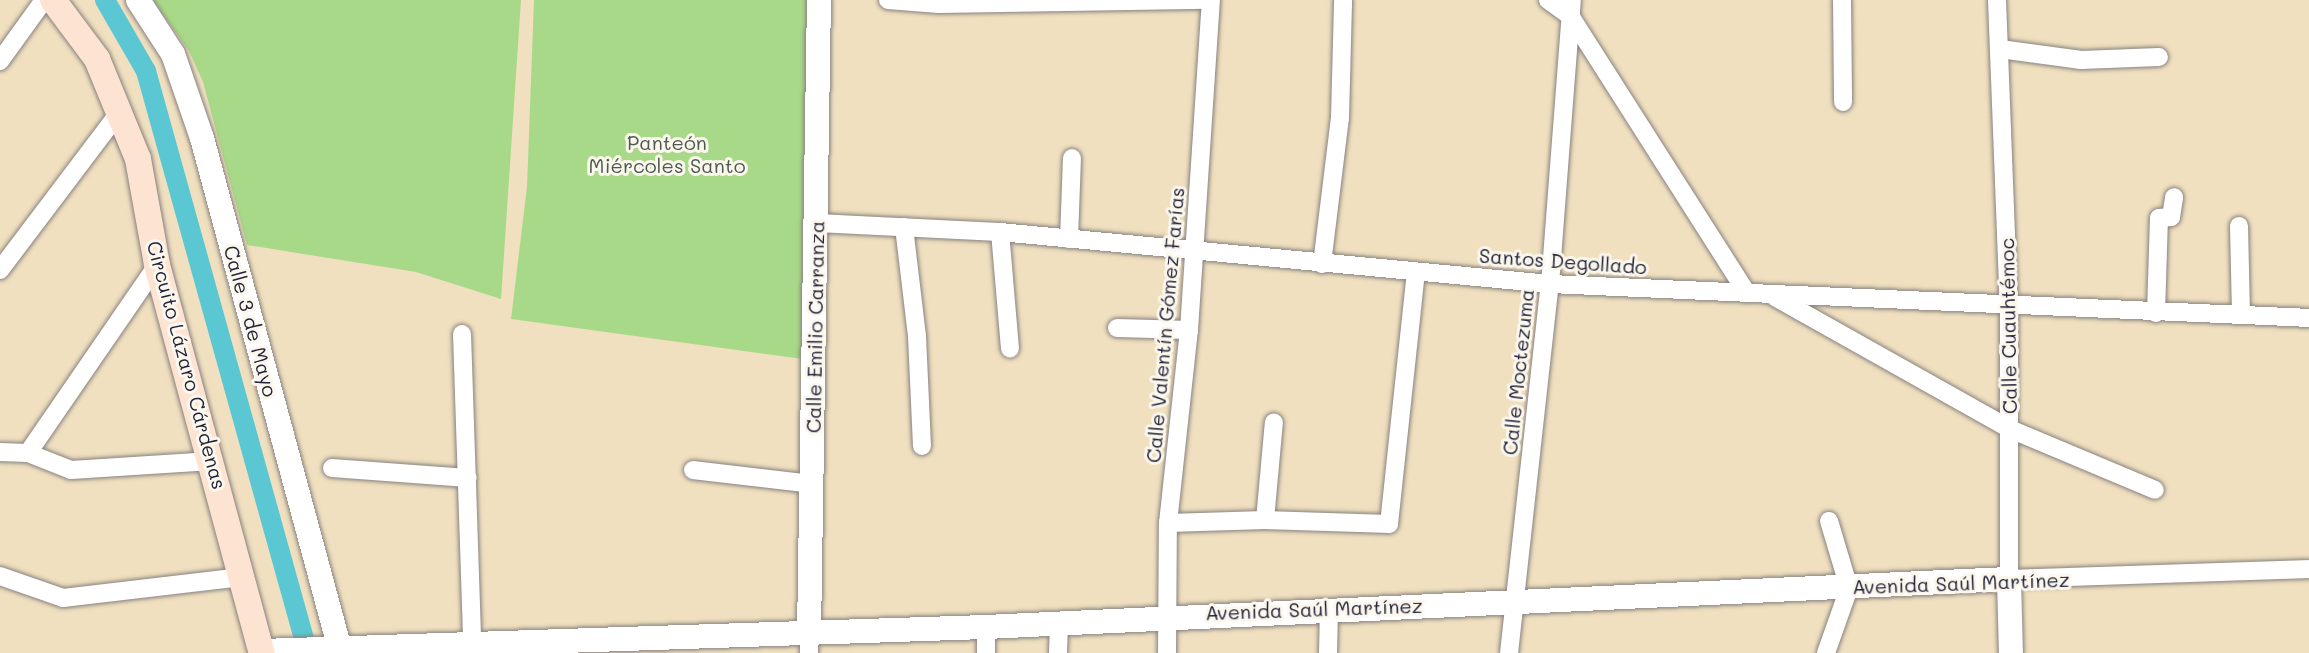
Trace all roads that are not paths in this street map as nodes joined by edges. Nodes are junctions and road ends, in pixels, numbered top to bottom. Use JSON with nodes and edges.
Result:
{"nodes":[{"id":1,"x":44,"y":0,"type":"edge"},
{"id":2,"x":53,"y":0,"type":"edge"},
{"id":3,"x":138,"y":0,"type":"edge"},
{"id":4,"x":819,"y":0,"type":"edge"},
{"id":5,"x":888,"y":0,"type":"edge"},
{"id":6,"x":1209,"y":0,"type":"edge"},
{"id":7,"x":1343,"y":0,"type":"edge"},
{"id":8,"x":1548,"y":0,"type":"edge"},
{"id":9,"x":1842,"y":0,"type":"edge"},
{"id":10,"x":1997,"y":0,"type":"edge"},
{"id":11,"x":939,"y":2,"type":"edge"},
{"id":12,"x":1572,"y":9,"type":"edge"},
{"id":13,"x":2000,"y":49,"type":"junction"},
{"id":14,"x":2159,"y":57,"type":"dead end"},
{"id":15,"x":0,"y":61,"type":"edge"},
{"id":16,"x":1843,"y":102,"type":"dead end"},
{"id":17,"x":121,"y":110,"type":"junction"},
{"id":18,"x":1072,"y":158,"type":"dead end"},
{"id":19,"x":2174,"y":197,"type":"dead end"},
{"id":20,"x":816,"y":223,"type":"junction"},
{"id":21,"x":2239,"y":226,"type":"dead end"},
{"id":22,"x":904,"y":227,"type":"junction"},
{"id":23,"x":1000,"y":232,"type":"junction"},
{"id":24,"x":1069,"y":239,"type":"junction"},
{"id":25,"x":1196,"y":252,"type":"junction"},
{"id":26,"x":1322,"y":264,"type":"junction"},
{"id":27,"x":157,"y":265,"type":"junction"},
{"id":28,"x":0,"y":270,"type":"edge"},
{"id":29,"x":1416,"y":272,"type":"junction"},
{"id":30,"x":1550,"y":284,"type":"junction"},
{"id":31,"x":1747,"y":293,"type":"junction"},
{"id":32,"x":1769,"y":294,"type":"junction"},
{"id":33,"x":2009,"y":306,"type":"junction"},
{"id":34,"x":2156,"y":313,"type":"junction"},
{"id":35,"x":2241,"y":315,"type":"junction"},
{"id":36,"x":2309,"y":318,"type":"edge"},
{"id":37,"x":1117,"y":328,"type":"dead end"},
{"id":38,"x":1189,"y":330,"type":"junction"},
{"id":39,"x":462,"y":334,"type":"dead end"},
{"id":40,"x":1010,"y":349,"type":"dead end"},
{"id":41,"x":1274,"y":422,"type":"dead end"},
{"id":42,"x":2010,"y":429,"type":"junction"},
{"id":43,"x":922,"y":446,"type":"dead end"},
{"id":44,"x":0,"y":452,"type":"edge"},
{"id":45,"x":28,"y":453,"type":"junction"},
{"id":46,"x":212,"y":461,"type":"junction"},
{"id":47,"x":332,"y":468,"type":"dead end"},
{"id":48,"x":693,"y":470,"type":"dead end"},
{"id":49,"x":468,"y":478,"type":"junction"},
{"id":50,"x":813,"y":484,"type":"junction"},
{"id":51,"x":2155,"y":490,"type":"dead end"},
{"id":52,"x":1265,"y":520,"type":"junction"},
{"id":53,"x":1829,"y":521,"type":"dead end"},
{"id":54,"x":1168,"y":523,"type":"junction"},
{"id":55,"x":2309,"y":569,"type":"edge"},
{"id":56,"x":0,"y":576,"type":"edge"},
{"id":57,"x":242,"y":577,"type":"junction"},
{"id":58,"x":2009,"y":579,"type":"junction"},
{"id":59,"x":1849,"y":588,"type":"junction"},
{"id":60,"x":1514,"y":600,"type":"junction"},
{"id":61,"x":1329,"y":609,"type":"junction"},
{"id":62,"x":1170,"y":615,"type":"junction"},
{"id":63,"x":1059,"y":621,"type":"junction"},
{"id":64,"x":986,"y":627,"type":"junction"},
{"id":65,"x":472,"y":643,"type":"junction"},
{"id":66,"x":809,"y":644,"type":"edge"},
{"id":67,"x":333,"y":649,"type":"edge"},
{"id":68,"x":258,"y":652,"type":"edge"},
{"id":69,"x":986,"y":653,"type":"edge"},
{"id":70,"x":1058,"y":653,"type":"edge"},
{"id":71,"x":1167,"y":653,"type":"edge"},
{"id":72,"x":1328,"y":653,"type":"edge"},
{"id":73,"x":1509,"y":653,"type":"edge"},
{"id":74,"x":1826,"y":653,"type":"edge"},
{"id":75,"x":2011,"y":653,"type":"edge"}],
"edges":[{"from":1,"to":15,"type":"street"},
{"from":2,"to":17,"type":"main road","name":"Circuito Lázaro Cárdenas"},
{"from":3,"to":67,"type":"street","name":"Calle 3 de Mayo"},
{"from":4,"to":20,"type":"street","name":"Calle Emilio Carranza"},
{"from":5,"to":11,"type":"street"},
{"from":6,"to":11,"type":"street"},
{"from":6,"to":25,"type":"street","name":"Calle Valentín Gómez Farías"},
{"from":7,"to":26,"type":"street"},
{"from":8,"to":12,"type":"street"},
{"from":9,"to":16,"type":"street"},
{"from":10,"to":13,"type":"street","name":"Calle Cuauhtémoc"},
{"from":12,"to":30,"type":"street","name":"Calle Moctezuma"},
{"from":12,"to":31,"type":"street"},
{"from":13,"to":14,"type":"street"},
{"from":13,"to":33,"type":"street","name":"Calle Cuauhtémoc"},
{"from":17,"to":27,"type":"main road","name":"Circuito Lázaro Cárdenas"},
{"from":17,"to":28,"type":"street"},
{"from":18,"to":24,"type":"street"},
{"from":19,"to":34,"type":"street"},
{"from":20,"to":22,"type":"street","name":"Santos Degollado"},
{"from":20,"to":50,"type":"street","name":"Calle Emilio Carranza"},
{"from":21,"to":35,"type":"street"},
{"from":22,"to":23,"type":"street","name":"Santos Degollado"},
{"from":22,"to":43,"type":"street"},
{"from":23,"to":24,"type":"street","name":"Santos Degollado"},
{"from":23,"to":40,"type":"street"},
{"from":24,"to":25,"type":"street","name":"Santos Degollado"},
{"from":25,"to":26,"type":"street","name":"Santos Degollado"},
{"from":25,"to":38,"type":"street","name":"Calle Valentín Gómez Farías"},
{"from":26,"to":29,"type":"street","name":"Santos Degollado"},
{"from":27,"to":45,"type":"street"},
{"from":27,"to":46,"type":"main road","name":"Circuito Lázaro Cárdenas"},
{"from":29,"to":30,"type":"street","name":"Santos Degollado"},
{"from":29,"to":52,"type":"street"},
{"from":30,"to":31,"type":"street","name":"Santos Degollado"},
{"from":30,"to":60,"type":"street","name":"Calle Moctezuma"},
{"from":31,"to":32,"type":"street","name":"Santos Degollado"},
{"from":32,"to":33,"type":"street","name":"Santos Degollado"},
{"from":32,"to":42,"type":"street"},
{"from":33,"to":34,"type":"street","name":"Santos Degollado"},
{"from":33,"to":42,"type":"street","name":"Calle Cuauhtémoc"},
{"from":34,"to":35,"type":"street","name":"Santos Degollado"},
{"from":35,"to":36,"type":"street","name":"Santos Degollado"},
{"from":37,"to":38,"type":"street"},
{"from":38,"to":54,"type":"street","name":"Calle Valentín Gómez Farías"},
{"from":39,"to":49,"type":"street"},
{"from":41,"to":52,"type":"street"},
{"from":42,"to":51,"type":"street"},
{"from":42,"to":58,"type":"street","name":"Calle Cuauhtémoc"},
{"from":44,"to":45,"type":"street"},
{"from":45,"to":46,"type":"street"},
{"from":46,"to":57,"type":"main road","name":"Circuito Lázaro Cárdenas"},
{"from":47,"to":49,"type":"street"},
{"from":48,"to":50,"type":"street"},
{"from":49,"to":65,"type":"street"},
{"from":50,"to":66,"type":"street","name":"Calle Emilio Carranza"},
{"from":52,"to":54,"type":"street"},
{"from":53,"to":59,"type":"street"},
{"from":54,"to":62,"type":"street","name":"Calle Valentín Gómez Farías"},
{"from":55,"to":58,"type":"street","name":"Avenida Saúl Martínez"},
{"from":56,"to":57,"type":"street"},
{"from":57,"to":68,"type":"main road","name":"Circuito Lázaro Cárdenas"},
{"from":58,"to":59,"type":"street","name":"Avenida Saúl Martínez"},
{"from":58,"to":75,"type":"street","name":"Calle Cuauhtémoc"},
{"from":59,"to":60,"type":"street","name":"Avenida Saúl Martínez"},
{"from":59,"to":74,"type":"street"},
{"from":60,"to":61,"type":"street","name":"Avenida Saúl Martínez"},
{"from":60,"to":73,"type":"street","name":"Calle Moctezuma"},
{"from":61,"to":62,"type":"street","name":"Avenida Saúl Martínez"},
{"from":61,"to":72,"type":"street"},
{"from":62,"to":63,"type":"street","name":"Avenida Saúl Martínez"},
{"from":62,"to":71,"type":"street","name":"Calle Valentín Gómez Farías"},
{"from":63,"to":64,"type":"street","name":"Avenida Saúl Martínez"},
{"from":63,"to":70,"type":"street"},
{"from":64,"to":66,"type":"street","name":"Avenida Saúl Martínez"},
{"from":64,"to":69,"type":"street"},
{"from":65,"to":66,"type":"street","name":"Avenida Saúl Martínez"},
{"from":65,"to":67,"type":"street","name":"Avenida Saúl Martínez"},
{"from":67,"to":68,"type":"street","name":"Avenida Saúl Martínez"}]}
